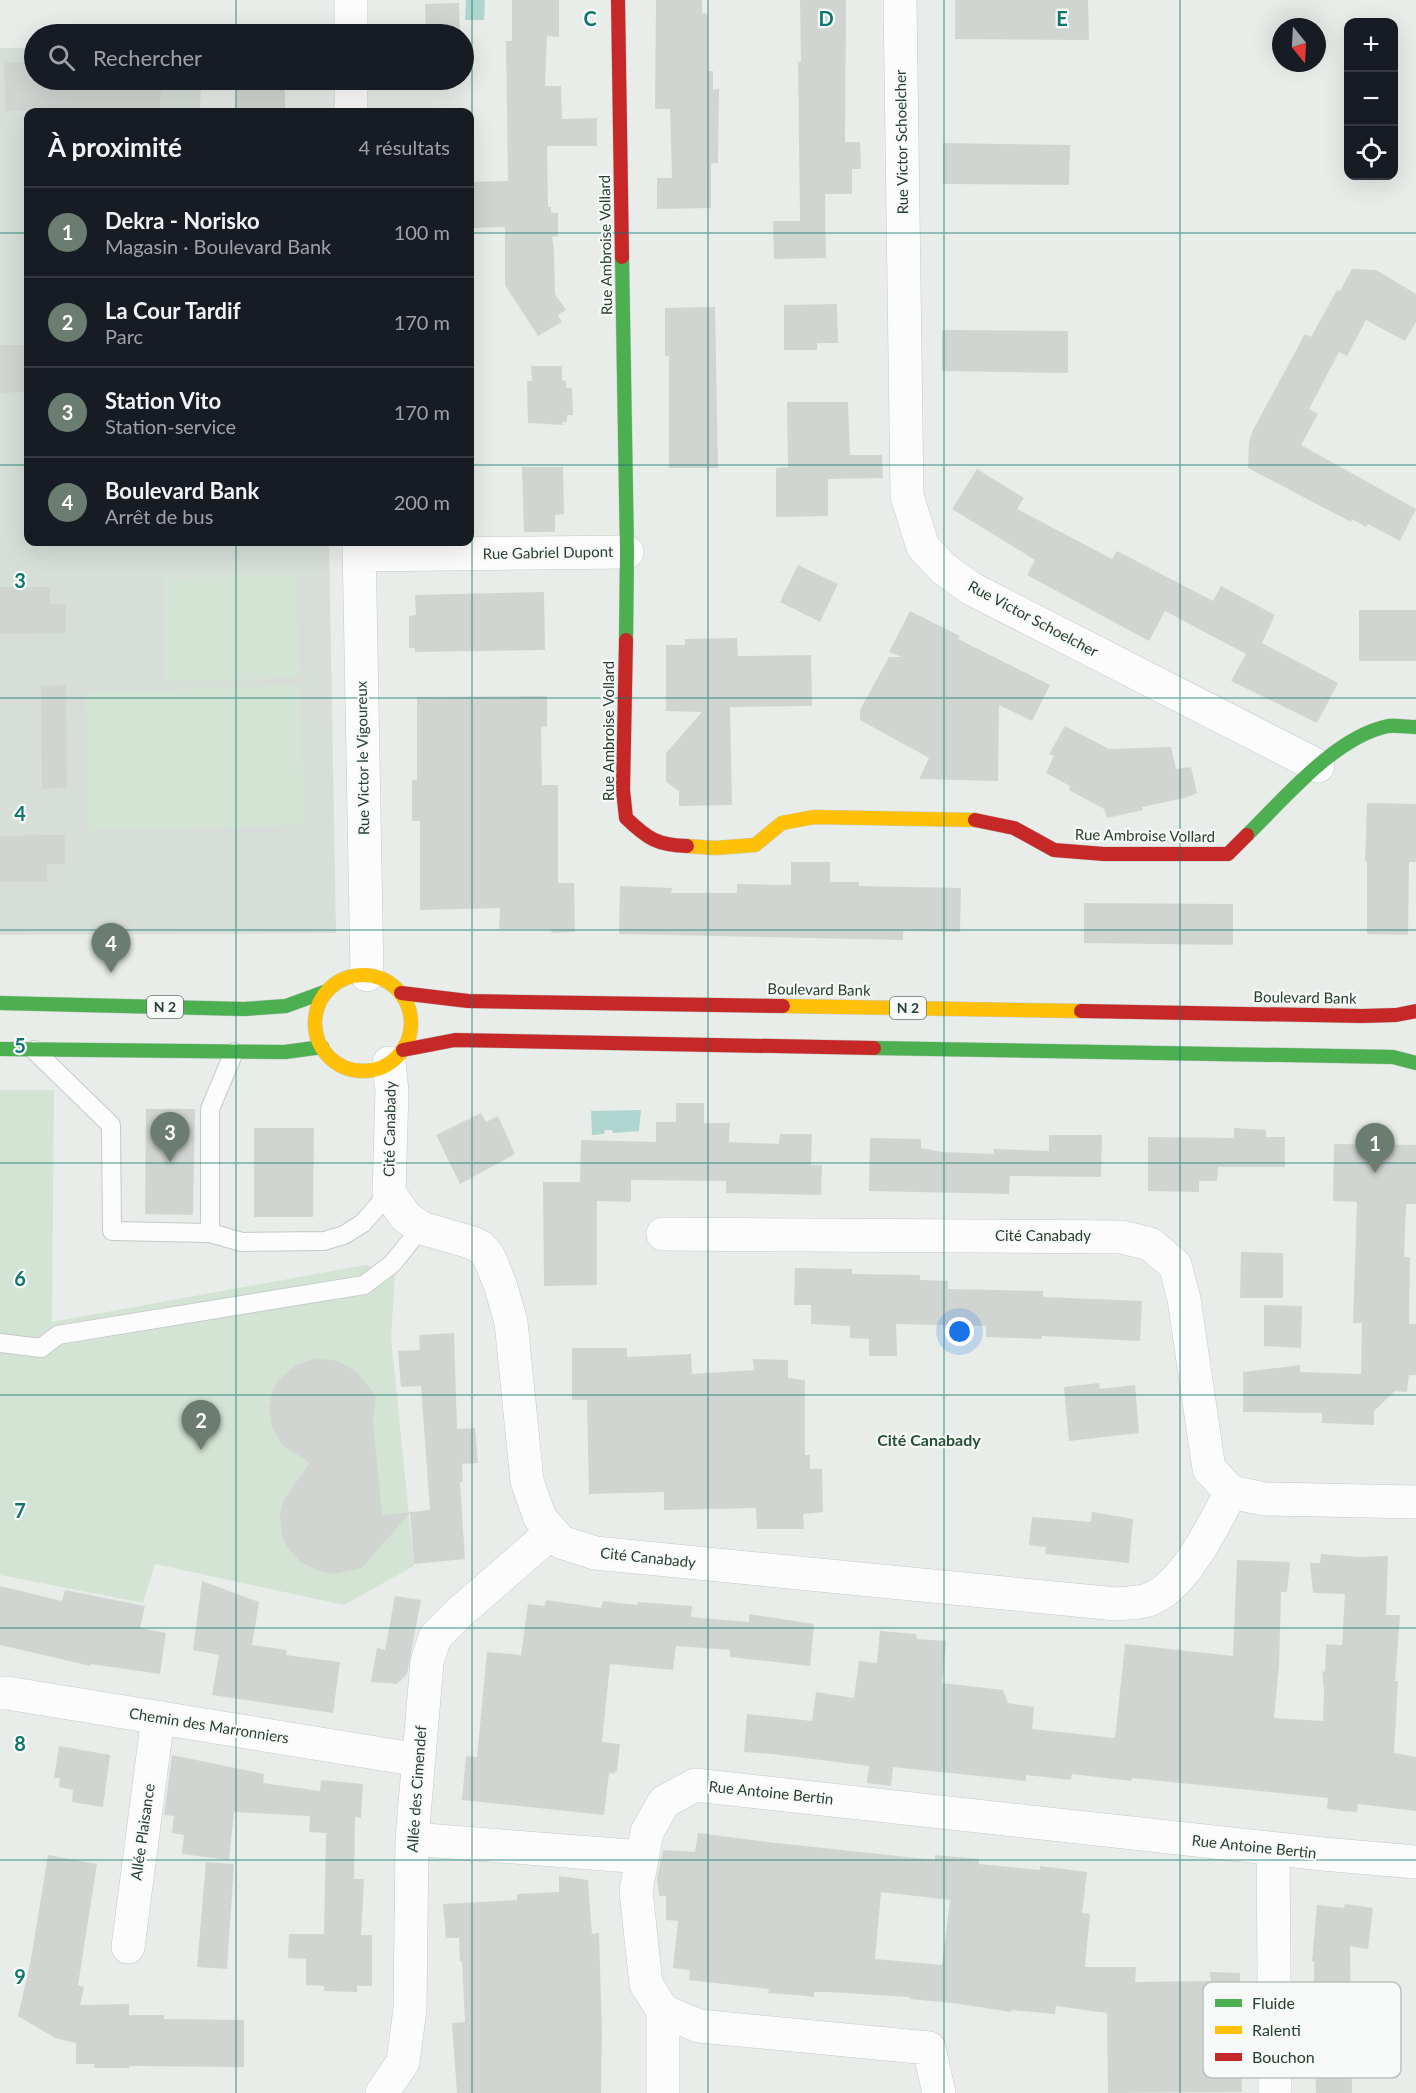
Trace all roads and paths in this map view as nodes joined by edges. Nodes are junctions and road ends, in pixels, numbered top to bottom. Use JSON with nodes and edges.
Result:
{"nodes":[{"id":1,"x":351,"y":0,"type":"edge"},
{"id":2,"x":618,"y":0,"type":"edge"},
{"id":3,"x":900,"y":0,"type":"edge"},
{"id":4,"x":351,"y":24,"type":"edge"},
{"id":5,"x":351,"y":90,"type":"edge"},
{"id":6,"x":351,"y":108,"type":"edge"},
{"id":7,"x":359,"y":548,"type":"edge"},
{"id":8,"x":627,"y":552,"type":"junction"},
{"id":9,"x":1416,"y":727,"type":"edge"},
{"id":10,"x":1318,"y":766,"type":"junction"},
{"id":11,"x":367,"y":975,"type":"junction"},
{"id":12,"x":327,"y":991,"type":"junction"},
{"id":13,"x":401,"y":993,"type":"junction"},
{"id":14,"x":0,"y":1003,"type":"edge"},
{"id":15,"x":1416,"y":1011,"type":"edge"},
{"id":16,"x":322,"y":1047,"type":"junction"},
{"id":17,"x":0,"y":1049,"type":"edge"},
{"id":18,"x":34,"y":1050,"type":"junction"},
{"id":19,"x":234,"y":1052,"type":"junction"},
{"id":20,"x":396,"y":1056,"type":"junction"},
{"id":21,"x":1416,"y":1063,"type":"edge"},
{"id":22,"x":389,"y":1193,"type":"junction"},
{"id":23,"x":421,"y":1228,"type":"junction"},
{"id":24,"x":210,"y":1233,"type":"junction"},
{"id":25,"x":663,"y":1234,"type":"dead end"},
{"id":26,"x":0,"y":1343,"type":"edge"},
{"id":27,"x":1232,"y":1492,"type":"junction"},
{"id":28,"x":1416,"y":1502,"type":"edge"},
{"id":29,"x":552,"y":1532,"type":"junction"},
{"id":30,"x":0,"y":1694,"type":"edge"},
{"id":31,"x":158,"y":1717,"type":"junction"},
{"id":32,"x":419,"y":1760,"type":"junction"},
{"id":33,"x":412,"y":1839,"type":"junction"},
{"id":34,"x":1273,"y":1849,"type":"junction"},
{"id":35,"x":642,"y":1857,"type":"junction"},
{"id":36,"x":1416,"y":1862,"type":"edge"},
{"id":37,"x":128,"y":1947,"type":"dead end"},
{"id":38,"x":1274,"y":1982,"type":"edge"},
{"id":39,"x":663,"y":2011,"type":"junction"},
{"id":40,"x":1275,"y":2078,"type":"edge"},
{"id":41,"x":382,"y":2093,"type":"edge"},
{"id":42,"x":663,"y":2093,"type":"edge"},
{"id":43,"x":939,"y":2093,"type":"edge"},
{"id":44,"x":1275,"y":2093,"type":"edge"}],
"edges":[{"from":1,"to":4,"type":"street"},
{"from":2,"to":8,"type":"main road","name":"Rue Ambroise Vollard"},
{"from":3,"to":10,"type":"street","name":"Rue Victor Schoelcher"},
{"from":5,"to":6,"type":"street"},
{"from":7,"to":8,"type":"street","name":"Rue Gabriel Dupont"},
{"from":7,"to":11,"type":"street","name":"Rue Victor le Vigoureux"},
{"from":8,"to":10,"type":"main road","name":"Rue Ambroise Vollard"},
{"from":9,"to":10,"type":"main road"},
{"from":11,"to":12,"type":"main road","number":"N 2"},
{"from":11,"to":13,"type":"main road","number":"N 2"},
{"from":12,"to":14,"type":"main road","number":"N 2"},
{"from":12,"to":16,"type":"main road"},
{"from":13,"to":15,"type":"main road","name":"Boulevard Bank","number":"N 2"},
{"from":13,"to":20,"type":"main road"},
{"from":16,"to":19,"type":"main road"},
{"from":16,"to":20,"type":"main road"},
{"from":17,"to":18,"type":"main road"},
{"from":18,"to":19,"type":"main road"},
{"from":18,"to":24,"type":"lane"},
{"from":19,"to":24,"type":"lane"},
{"from":20,"to":21,"type":"main road"},
{"from":20,"to":22,"type":"street","name":"Cité Canabady"},
{"from":22,"to":23,"type":"street","name":"Cité Canabady"},
{"from":22,"to":24,"type":"lane"},
{"from":23,"to":26,"type":"lane"},
{"from":23,"to":29,"type":"street","name":"Cité Canabady"},
{"from":25,"to":27,"type":"street","name":"Cité Canabady"},
{"from":27,"to":28,"type":"street"},
{"from":27,"to":29,"type":"street","name":"Cité Canabady"},
{"from":29,"to":32,"type":"street","name":"Allée des Cimendef"},
{"from":30,"to":31,"type":"street","name":"Chemin des Marronniers"},
{"from":31,"to":32,"type":"street","name":"Chemin des Marronniers"},
{"from":31,"to":37,"type":"street","name":"Allée Plaisance"},
{"from":32,"to":33,"type":"street","name":"Allée des Cimendef"},
{"from":33,"to":35,"type":"street"},
{"from":33,"to":41,"type":"street","name":"Allée des Cimendef"},
{"from":34,"to":35,"type":"street","name":"Rue Antoine Bertin"},
{"from":34,"to":36,"type":"street","name":"Rue Antoine Bertin"},
{"from":34,"to":38,"type":"street"},
{"from":35,"to":39,"type":"street","name":"Rue Antoine Bertin"},
{"from":39,"to":42,"type":"street"},
{"from":39,"to":43,"type":"street"},
{"from":40,"to":44,"type":"street"}]}
